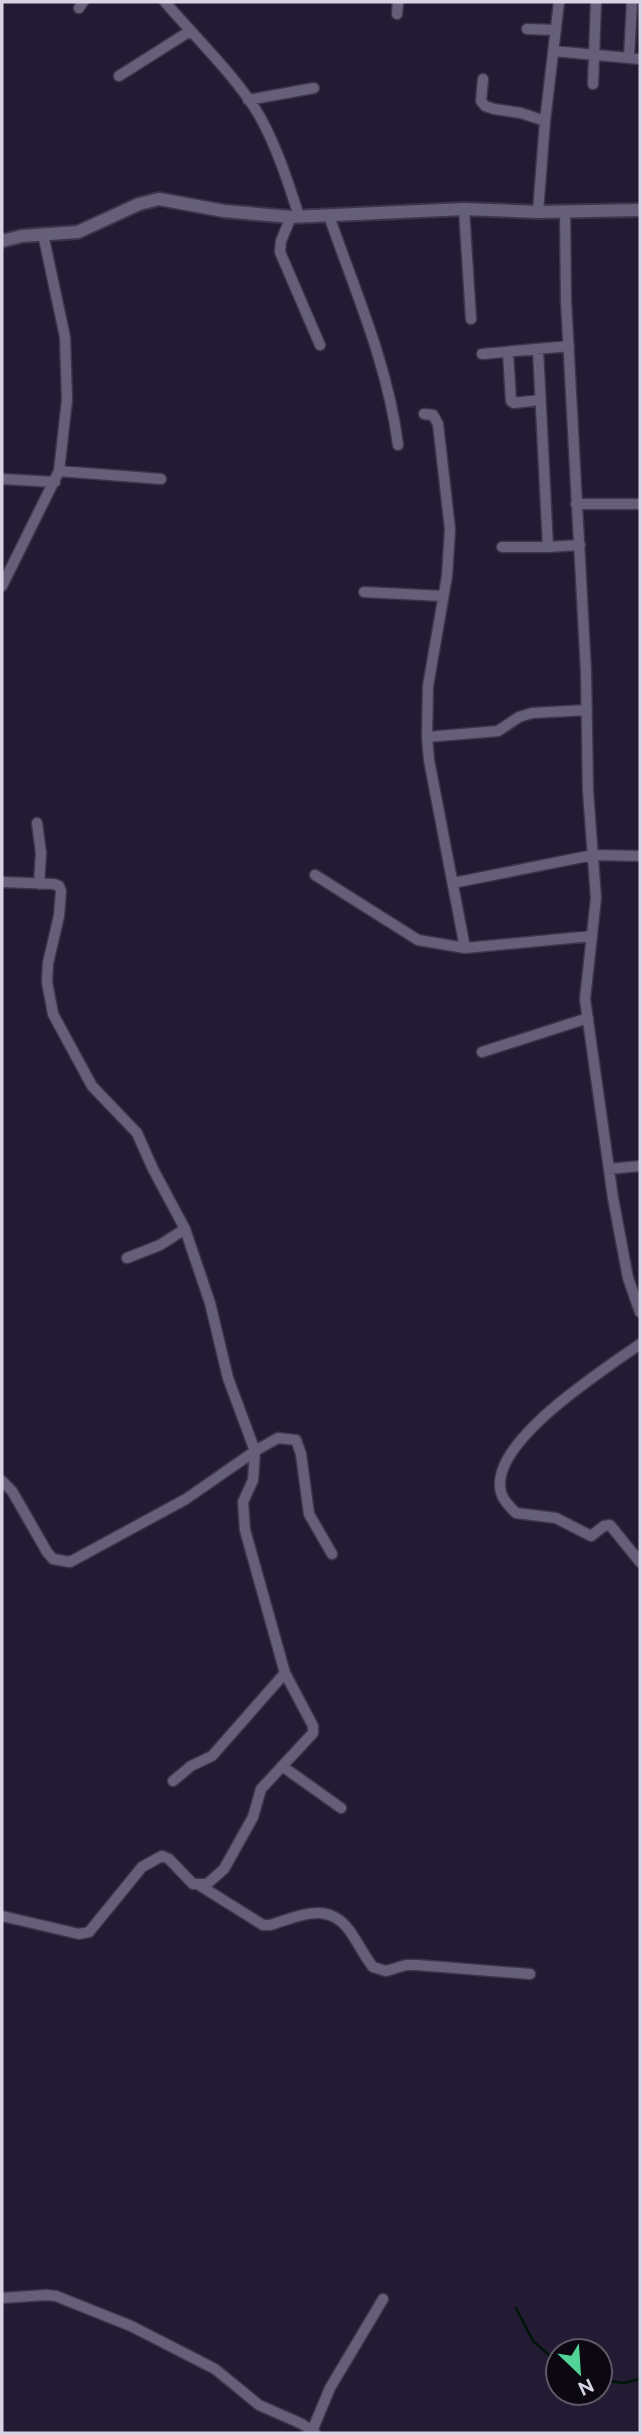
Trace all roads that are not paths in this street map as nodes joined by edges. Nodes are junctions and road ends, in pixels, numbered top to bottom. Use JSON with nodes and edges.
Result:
{"nodes":[{"id":1,"x":165,"y":2,"type":"edge"},
{"id":2,"x":398,"y":2,"type":"edge"},
{"id":3,"x":559,"y":2,"type":"edge"},
{"id":4,"x":596,"y":2,"type":"edge"},
{"id":5,"x":632,"y":2,"type":"edge"},
{"id":6,"x":397,"y":14,"type":"dead end"},
{"id":7,"x":527,"y":29,"type":"dead end"},
{"id":8,"x":556,"y":30,"type":"junction"},
{"id":9,"x":190,"y":31,"type":"junction"},
{"id":10,"x":553,"y":51,"type":"junction"},
{"id":11,"x":593,"y":54,"type":"junction"},
{"id":12,"x":635,"y":59,"type":"edge"},
{"id":13,"x":119,"y":76,"type":"dead end"},
{"id":14,"x":483,"y":79,"type":"dead end"},
{"id":15,"x":593,"y":84,"type":"dead end"},
{"id":16,"x":314,"y":88,"type":"dead end"},
{"id":17,"x":248,"y":100,"type":"junction"},
{"id":18,"x":545,"y":121,"type":"junction"},
{"id":19,"x":464,"y":208,"type":"junction"},
{"id":20,"x":640,"y":210,"type":"edge"},
{"id":21,"x":538,"y":212,"type":"junction"},
{"id":22,"x":565,"y":212,"type":"junction"},
{"id":23,"x":329,"y":216,"type":"junction"},
{"id":24,"x":295,"y":217,"type":"junction"},
{"id":25,"x":43,"y":234,"type":"junction"},
{"id":26,"x":2,"y":241,"type":"edge"},
{"id":27,"x":471,"y":319,"type":"dead end"},
{"id":28,"x":320,"y":345,"type":"dead end"},
{"id":29,"x":569,"y":346,"type":"junction"},
{"id":30,"x":538,"y":349,"type":"junction"},
{"id":31,"x":508,"y":352,"type":"junction"},
{"id":32,"x":482,"y":354,"type":"dead end"},
{"id":33,"x":539,"y":400,"type":"junction"},
{"id":34,"x":424,"y":414,"type":"dead end"},
{"id":35,"x":398,"y":445,"type":"dead end"},
{"id":36,"x":59,"y":471,"type":"junction"},
{"id":37,"x":2,"y":479,"type":"edge"},
{"id":38,"x":161,"y":479,"type":"dead end"},
{"id":39,"x":55,"y":482,"type":"junction"},
{"id":40,"x":576,"y":504,"type":"junction"},
{"id":41,"x":640,"y":504,"type":"edge"},
{"id":42,"x":580,"y":545,"type":"junction"},
{"id":43,"x":502,"y":547,"type":"dead end"},
{"id":44,"x":548,"y":547,"type":"junction"},
{"id":45,"x":2,"y":586,"type":"edge"},
{"id":46,"x":364,"y":592,"type":"dead end"},
{"id":47,"x":442,"y":596,"type":"junction"},
{"id":48,"x":587,"y":710,"type":"junction"},
{"id":49,"x":427,"y":737,"type":"junction"},
{"id":50,"x":37,"y":823,"type":"dead end"},
{"id":51,"x":593,"y":855,"type":"junction"},
{"id":52,"x":640,"y":856,"type":"edge"},
{"id":53,"x":315,"y":875,"type":"dead end"},
{"id":54,"x":2,"y":882,"type":"edge"},
{"id":55,"x":453,"y":883,"type":"junction"},
{"id":56,"x":39,"y":884,"type":"junction"},
{"id":57,"x":592,"y":936,"type":"junction"},
{"id":58,"x":465,"y":948,"type":"junction"},
{"id":59,"x":588,"y":1018,"type":"junction"},
{"id":60,"x":482,"y":1052,"type":"dead end"},
{"id":61,"x":640,"y":1167,"type":"edge"},
{"id":62,"x":609,"y":1169,"type":"junction"},
{"id":63,"x":185,"y":1229,"type":"junction"},
{"id":64,"x":127,"y":1258,"type":"dead end"},
{"id":65,"x":640,"y":1312,"type":"edge"},
{"id":66,"x":640,"y":1344,"type":"edge"},
{"id":67,"x":256,"y":1451,"type":"junction"},
{"id":68,"x":2,"y":1480,"type":"edge"},
{"id":69,"x":332,"y":1554,"type":"dead end"},
{"id":70,"x":640,"y":1562,"type":"edge"},
{"id":71,"x":285,"y":1673,"type":"junction"},
{"id":72,"x":282,"y":1766,"type":"junction"},
{"id":73,"x":173,"y":1781,"type":"dead end"},
{"id":74,"x":341,"y":1808,"type":"dead end"},
{"id":75,"x":199,"y":1885,"type":"junction"},
{"id":76,"x":2,"y":1916,"type":"edge"},
{"id":77,"x":530,"y":1974,"type":"dead end"},
{"id":78,"x":2,"y":2298,"type":"edge"},
{"id":79,"x":383,"y":2299,"type":"dead end"},
{"id":80,"x":313,"y":2432,"type":"edge"}],
"edges":[{"from":1,"to":9,"type":"street"},
{"from":2,"to":6,"type":"street"},
{"from":3,"to":8,"type":"street"},
{"from":4,"to":11,"type":"street"},
{"from":5,"to":12,"type":"street"},
{"from":7,"to":8,"type":"street"},
{"from":8,"to":10,"type":"street"},
{"from":9,"to":13,"type":"street"},
{"from":9,"to":17,"type":"street"},
{"from":10,"to":11,"type":"street"},
{"from":10,"to":18,"type":"street"},
{"from":11,"to":12,"type":"street"},
{"from":11,"to":15,"type":"street"},
{"from":14,"to":18,"type":"street"},
{"from":16,"to":17,"type":"street"},
{"from":17,"to":24,"type":"street"},
{"from":18,"to":21,"type":"street"},
{"from":19,"to":21,"type":"street"},
{"from":19,"to":23,"type":"street"},
{"from":19,"to":27,"type":"street"},
{"from":20,"to":22,"type":"street"},
{"from":21,"to":22,"type":"street"},
{"from":22,"to":29,"type":"street"},
{"from":23,"to":24,"type":"street"},
{"from":23,"to":35,"type":"street"},
{"from":24,"to":25,"type":"street"},
{"from":24,"to":28,"type":"street"},
{"from":25,"to":26,"type":"street"},
{"from":25,"to":36,"type":"street"},
{"from":29,"to":30,"type":"street"},
{"from":29,"to":40,"type":"street"},
{"from":30,"to":31,"type":"street"},
{"from":30,"to":33,"type":"street"},
{"from":31,"to":32,"type":"street"},
{"from":31,"to":33,"type":"street"},
{"from":33,"to":44,"type":"street"},
{"from":34,"to":47,"type":"street"},
{"from":36,"to":38,"type":"street"},
{"from":36,"to":39,"type":"street"},
{"from":37,"to":39,"type":"street"},
{"from":39,"to":45,"type":"street"},
{"from":40,"to":41,"type":"street"},
{"from":40,"to":42,"type":"street"},
{"from":42,"to":44,"type":"street"},
{"from":42,"to":48,"type":"street"},
{"from":43,"to":44,"type":"street"},
{"from":46,"to":47,"type":"street"},
{"from":47,"to":49,"type":"street"},
{"from":48,"to":49,"type":"street"},
{"from":48,"to":51,"type":"street"},
{"from":49,"to":55,"type":"street"},
{"from":50,"to":56,"type":"street"},
{"from":51,"to":52,"type":"street"},
{"from":51,"to":55,"type":"street"},
{"from":51,"to":57,"type":"street"},
{"from":53,"to":58,"type":"street"},
{"from":54,"to":56,"type":"street"},
{"from":55,"to":58,"type":"street"},
{"from":56,"to":63,"type":"street"},
{"from":57,"to":58,"type":"street"},
{"from":57,"to":59,"type":"street"},
{"from":59,"to":60,"type":"street"},
{"from":59,"to":62,"type":"street"},
{"from":61,"to":62,"type":"street"},
{"from":62,"to":65,"type":"street"},
{"from":63,"to":64,"type":"street"},
{"from":63,"to":67,"type":"street"},
{"from":66,"to":70,"type":"street"},
{"from":67,"to":68,"type":"street"},
{"from":67,"to":69,"type":"street"},
{"from":67,"to":71,"type":"street"},
{"from":71,"to":72,"type":"street"},
{"from":71,"to":73,"type":"street"},
{"from":72,"to":74,"type":"street"},
{"from":72,"to":75,"type":"street"},
{"from":75,"to":76,"type":"street"},
{"from":75,"to":77,"type":"street"},
{"from":78,"to":80,"type":"street"},
{"from":79,"to":80,"type":"street"}]}
